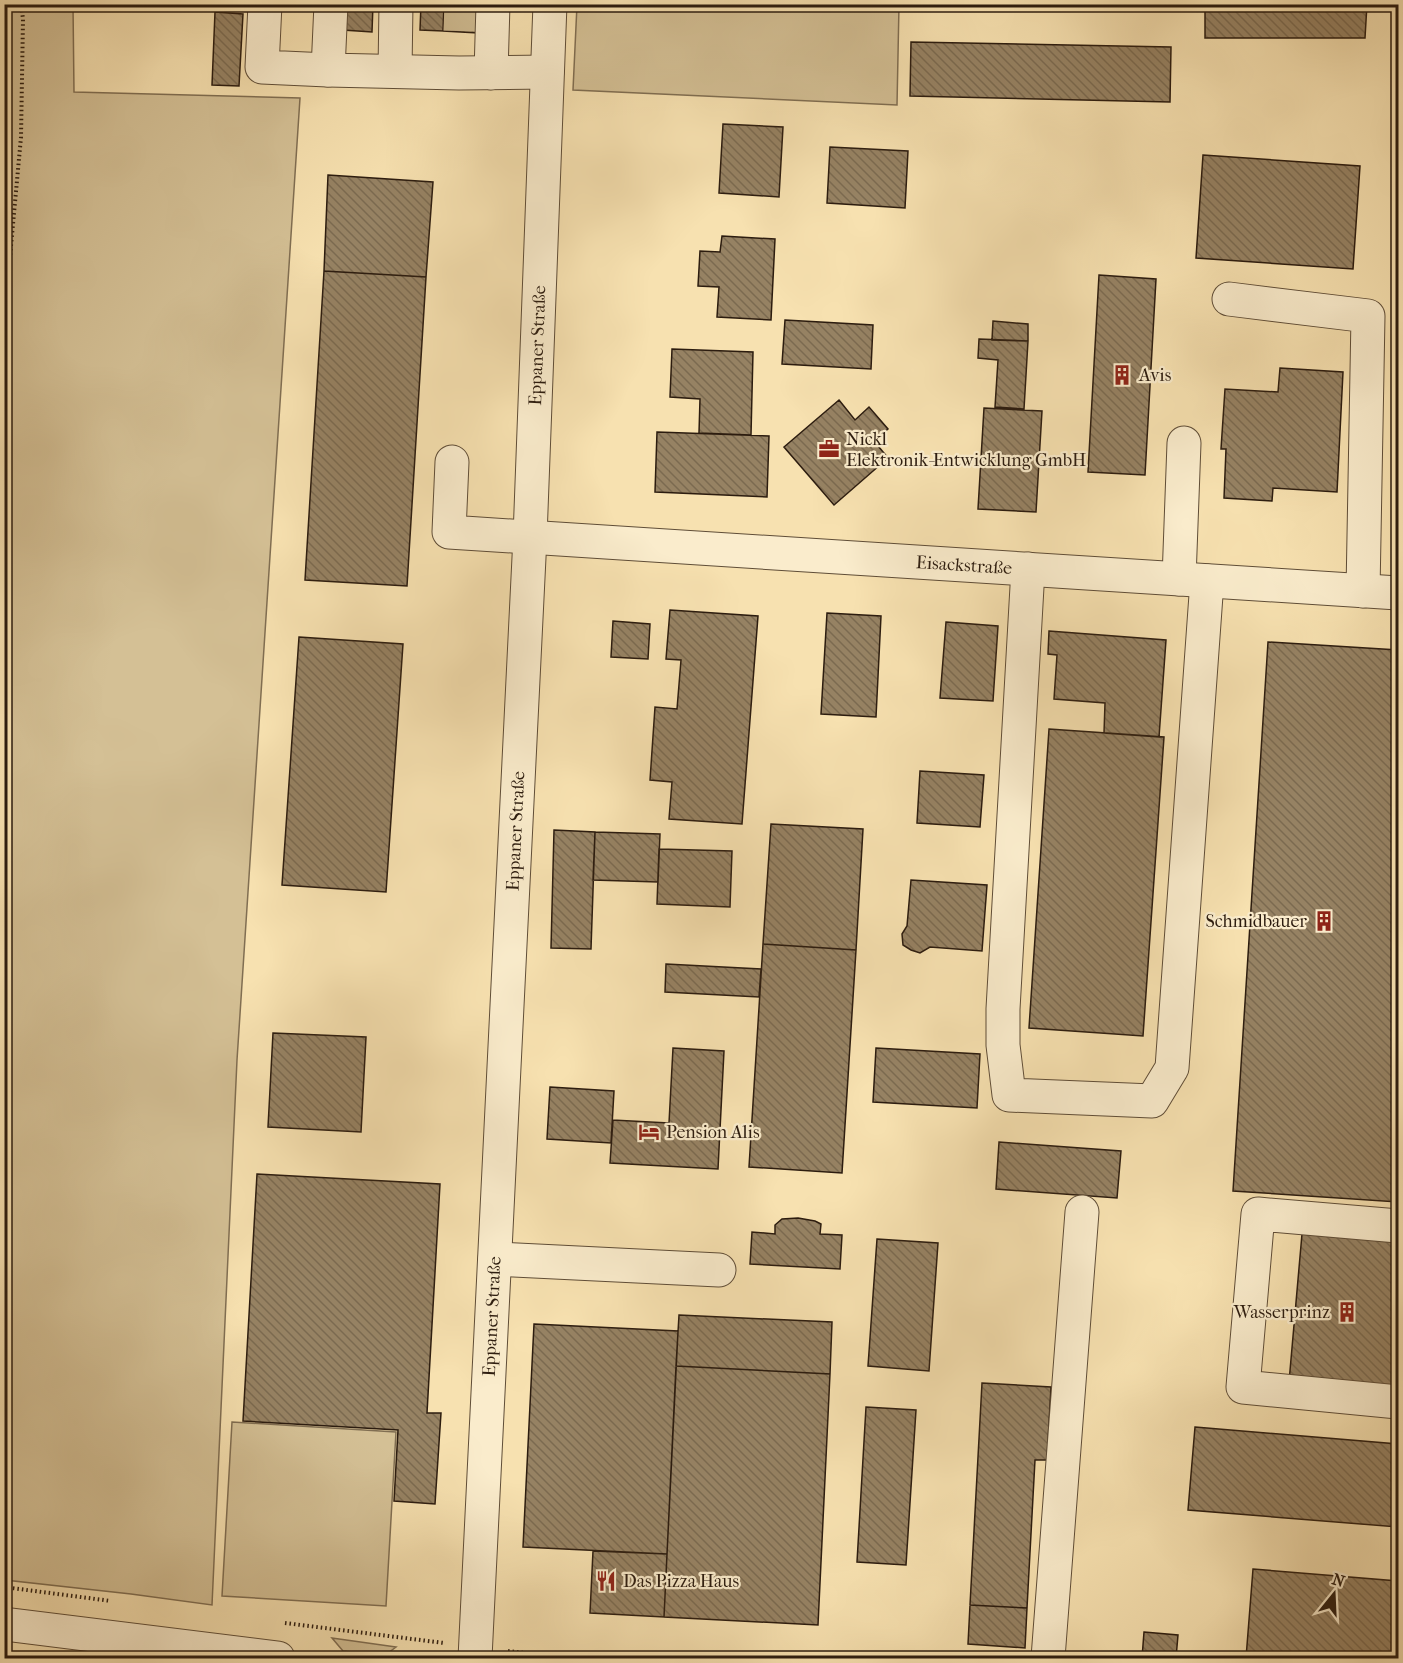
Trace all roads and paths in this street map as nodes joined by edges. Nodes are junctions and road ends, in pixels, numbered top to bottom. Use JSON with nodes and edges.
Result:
{"nodes":[{"id":1,"x":21,"y":4,"type":"edge"},
{"id":2,"x":265,"y":4,"type":"edge"},
{"id":3,"x":331,"y":4,"type":"edge"},
{"id":4,"x":396,"y":4,"type":"edge"},
{"id":5,"x":494,"y":4,"type":"edge"},
{"id":6,"x":550,"y":4,"type":"edge"},
{"id":7,"x":328,"y":70,"type":"junction"},
{"id":8,"x":395,"y":71,"type":"junction"},
{"id":9,"x":547,"y":72,"type":"junction"},
{"id":10,"x":491,"y":73,"type":"junction"},
{"id":11,"x":1229,"y":299,"type":"dead end"},
{"id":12,"x":4,"y":322,"type":"edge"},
{"id":13,"x":1185,"y":443,"type":"dead end"},
{"id":14,"x":452,"y":462,"type":"dead end"},
{"id":15,"x":530,"y":537,"type":"junction"},
{"id":16,"x":1028,"y":569,"type":"junction"},
{"id":17,"x":1193,"y":580,"type":"junction"},
{"id":18,"x":1363,"y":591,"type":"junction"},
{"id":19,"x":1398,"y":593,"type":"edge"},
{"id":20,"x":1082,"y":1212,"type":"dead end"},
{"id":21,"x":1398,"y":1226,"type":"edge"},
{"id":22,"x":495,"y":1259,"type":"junction"},
{"id":23,"x":719,"y":1270,"type":"dead end"},
{"id":24,"x":1398,"y":1402,"type":"edge"},
{"id":25,"x":4,"y":1587,"type":"edge"},
{"id":26,"x":121,"y":1602,"type":"dead end"},
{"id":27,"x":283,"y":1623,"type":"dead end"},
{"id":28,"x":4,"y":1624,"type":"edge"},
{"id":29,"x":99,"y":1647,"type":"edge"},
{"id":30,"x":476,"y":1653,"type":"edge"},
{"id":31,"x":278,"y":1659,"type":"edge"},
{"id":32,"x":570,"y":1659,"type":"edge"},
{"id":33,"x":1048,"y":1659,"type":"edge"}],
"edges":[{"from":1,"to":12,"type":"path"},
{"from":2,"to":7,"type":"street"},
{"from":3,"to":7,"type":"street"},
{"from":4,"to":8,"type":"street"},
{"from":5,"to":10,"type":"street"},
{"from":6,"to":9,"type":"street","name":"Eppaner Straße"},
{"from":7,"to":8,"type":"street"},
{"from":8,"to":10,"type":"street"},
{"from":9,"to":10,"type":"street"},
{"from":9,"to":15,"type":"street","name":"Eppaner Straße"},
{"from":11,"to":18,"type":"street"},
{"from":13,"to":17,"type":"street"},
{"from":14,"to":15,"type":"street","name":"Eisackstraße"},
{"from":15,"to":16,"type":"street","name":"Eisackstraße"},
{"from":15,"to":22,"type":"street","name":"Eppaner Straße"},
{"from":16,"to":17,"type":"street","name":"Eisackstraße"},
{"from":16,"to":17,"type":"street"},
{"from":17,"to":18,"type":"street","name":"Eisackstraße"},
{"from":18,"to":19,"type":"street","name":"Eisackstraße"},
{"from":20,"to":33,"type":"street"},
{"from":21,"to":24,"type":"street"},
{"from":22,"to":23,"type":"street"},
{"from":22,"to":30,"type":"street","name":"Eppaner Straße"},
{"from":25,"to":26,"type":"path"},
{"from":27,"to":30,"type":"path"},
{"from":28,"to":29,"type":"street"},
{"from":29,"to":31,"type":"street"},
{"from":30,"to":32,"type":"path"}]}
